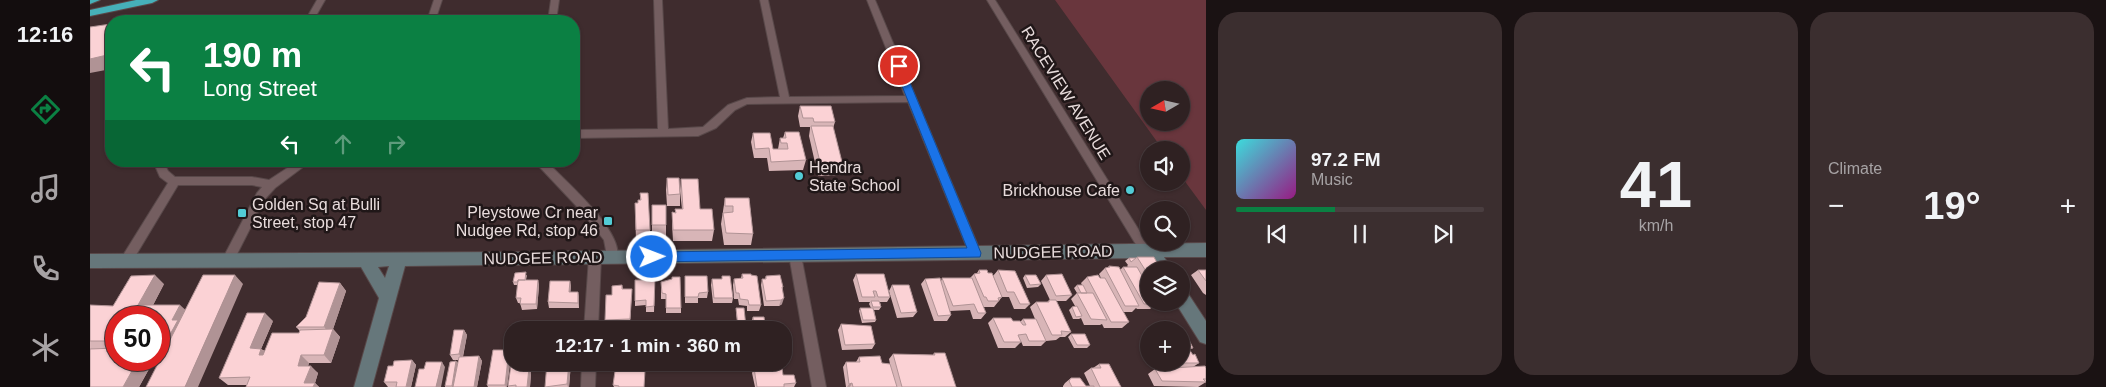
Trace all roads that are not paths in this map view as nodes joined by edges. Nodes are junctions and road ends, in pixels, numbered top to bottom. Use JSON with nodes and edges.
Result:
{"nodes":[{"id":1,"x":94,"y":0,"type":"edge"},
{"id":2,"x":126,"y":0,"type":"edge"},
{"id":3,"x":152,"y":0,"type":"edge"},
{"id":4,"x":321,"y":0,"type":"edge"},
{"id":5,"x":438,"y":0,"type":"edge"},
{"id":6,"x":555,"y":0,"type":"edge"},
{"id":7,"x":658,"y":0,"type":"edge"},
{"id":8,"x":764,"y":0,"type":"edge"},
{"id":9,"x":872,"y":0,"type":"edge"},
{"id":10,"x":991,"y":0,"type":"edge"},
{"id":11,"x":90,"y":1,"type":"edge"},
{"id":12,"x":90,"y":7,"type":"edge"},
{"id":13,"x":90,"y":14,"type":"edge"},
{"id":14,"x":312,"y":15,"type":"edge"},
{"id":15,"x":433,"y":15,"type":"edge"},
{"id":16,"x":553,"y":15,"type":"edge"},
{"id":17,"x":912,"y":99,"type":"junction"},
{"id":18,"x":786,"y":100,"type":"junction"},
{"id":19,"x":663,"y":133,"type":"junction"},
{"id":20,"x":580,"y":134,"type":"edge"},
{"id":21,"x":161,"y":167,"type":"edge"},
{"id":22,"x":297,"y":167,"type":"edge"},
{"id":23,"x":545,"y":167,"type":"edge"},
{"id":24,"x":175,"y":181,"type":"junction"},
{"id":25,"x":270,"y":185,"type":"junction"},
{"id":26,"x":1140,"y":240,"type":"edge"},
{"id":27,"x":1190,"y":250,"type":"edge"},
{"id":28,"x":1206,"y":250,"type":"edge"},
{"id":29,"x":1149,"y":251,"type":"joint"},
{"id":30,"x":975,"y":253,"type":"junction"},
{"id":31,"x":795,"y":255,"type":"junction"},
{"id":32,"x":595,"y":257,"type":"junction"},
{"id":33,"x":612,"y":257,"type":"junction"},
{"id":34,"x":365,"y":259,"type":"junction"},
{"id":35,"x":399,"y":259,"type":"junction"},
{"id":36,"x":228,"y":260,"type":"junction"},
{"id":37,"x":90,"y":261,"type":"edge"},
{"id":38,"x":126,"y":261,"type":"junction"},
{"id":39,"x":1157,"y":261,"type":"edge"},
{"id":40,"x":388,"y":297,"type":"junction"},
{"id":41,"x":1190,"y":311,"type":"edge"},
{"id":42,"x":591,"y":321,"type":"edge"},
{"id":43,"x":1206,"y":336,"type":"edge"},
{"id":44,"x":589,"y":371,"type":"edge"},
{"id":45,"x":363,"y":387,"type":"edge"},
{"id":46,"x":588,"y":387,"type":"edge"},
{"id":47,"x":819,"y":387,"type":"edge"}],
"edges":[{"from":1,"to":11,"type":"highway"},
{"from":2,"to":12,"type":"highway"},
{"from":3,"to":13,"type":"highway"},
{"from":4,"to":14,"type":"street"},
{"from":5,"to":15,"type":"street"},
{"from":6,"to":16,"type":"street"},
{"from":7,"to":19,"type":"street"},
{"from":8,"to":18,"type":"street"},
{"from":9,"to":17,"type":"street"},
{"from":10,"to":26,"type":"street","name":"RACEVIEW AVENUE"},
{"from":17,"to":18,"type":"street"},
{"from":17,"to":30,"type":"street"},
{"from":18,"to":19,"type":"street"},
{"from":19,"to":20,"type":"street"},
{"from":21,"to":24,"type":"street"},
{"from":22,"to":25,"type":"street"},
{"from":23,"to":33,"type":"street"},
{"from":24,"to":25,"type":"street"},
{"from":24,"to":38,"type":"street"},
{"from":25,"to":36,"type":"street"},
{"from":27,"to":28,"type":"main road","name":"NUDGEE ROAD"},
{"from":29,"to":30,"type":"main road","name":"NUDGEE ROAD"},
{"from":29,"to":39,"type":"main road"},
{"from":30,"to":31,"type":"main road","name":"NUDGEE ROAD"},
{"from":31,"to":33,"type":"main road","name":"NUDGEE ROAD"},
{"from":31,"to":47,"type":"street"},
{"from":32,"to":33,"type":"main road","name":"NUDGEE ROAD"},
{"from":32,"to":35,"type":"main road","name":"NUDGEE ROAD"},
{"from":32,"to":42,"type":"street"},
{"from":34,"to":35,"type":"main road","name":"NUDGEE ROAD"},
{"from":34,"to":36,"type":"main road","name":"NUDGEE ROAD"},
{"from":34,"to":40,"type":"main road"},
{"from":35,"to":40,"type":"main road"},
{"from":36,"to":38,"type":"main road","name":"NUDGEE ROAD"},
{"from":37,"to":38,"type":"main road","name":"NUDGEE ROAD"},
{"from":40,"to":45,"type":"main road"},
{"from":41,"to":43,"type":"main road"},
{"from":44,"to":46,"type":"street"}]}
